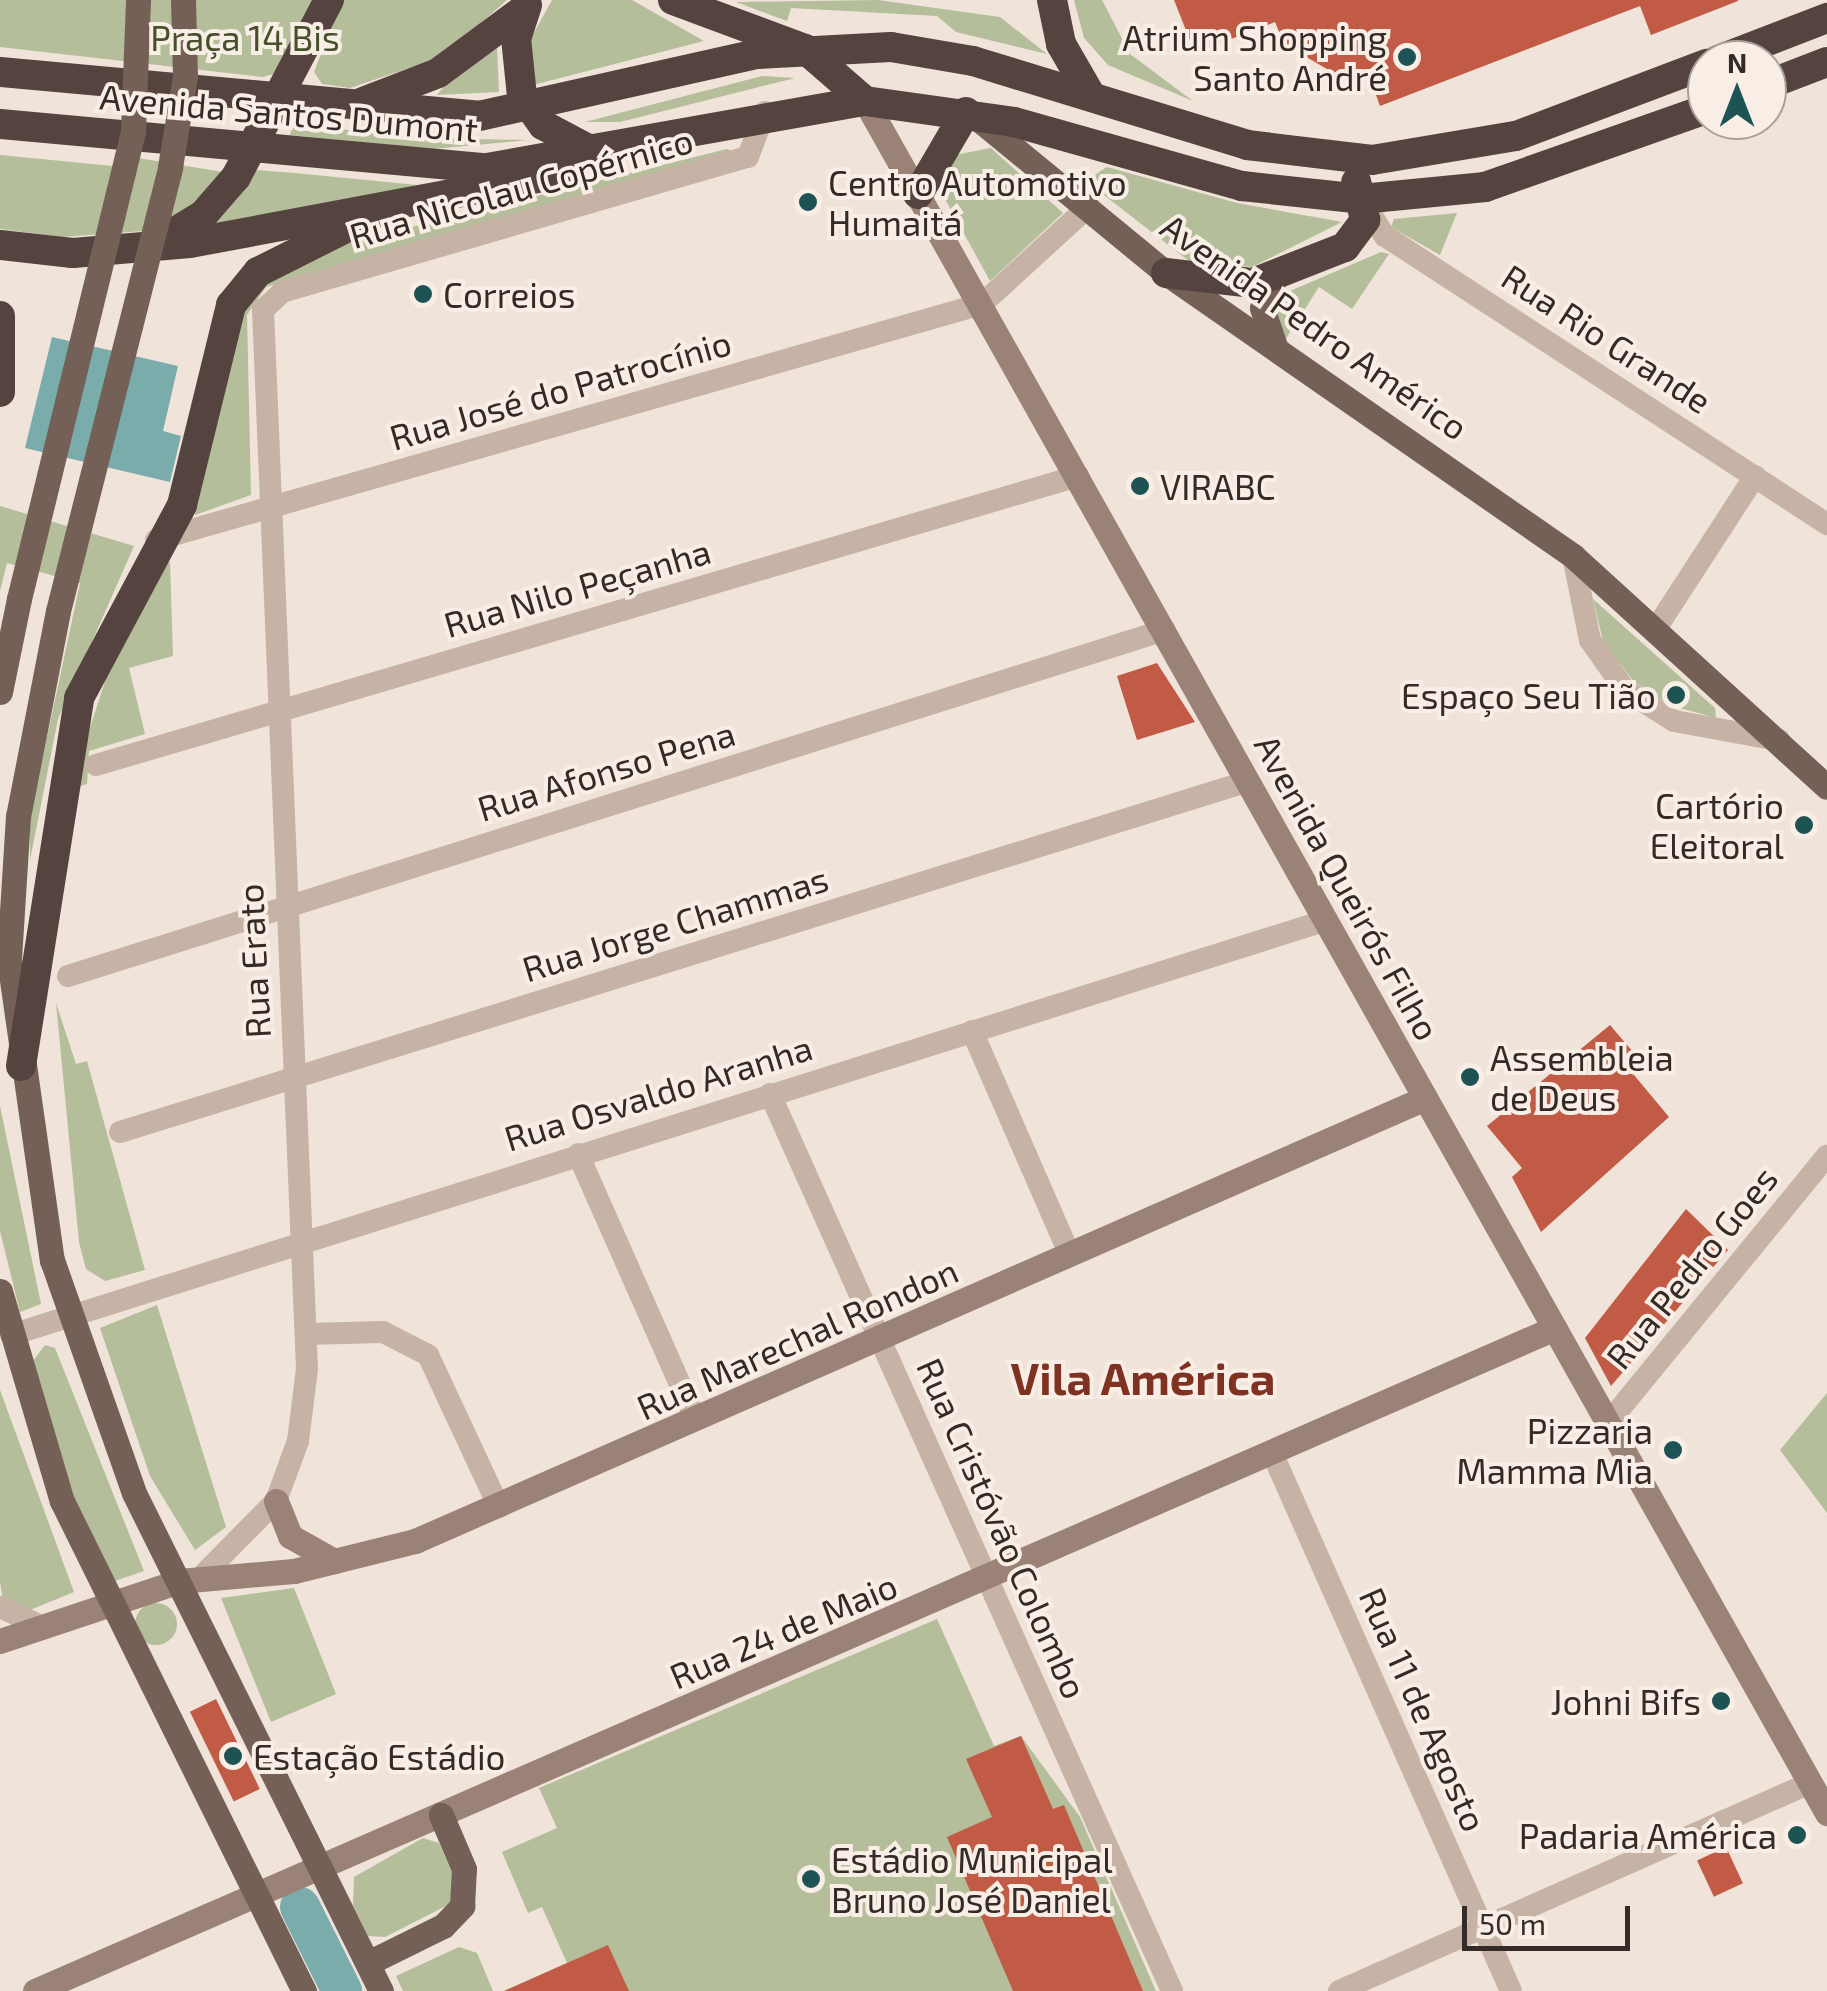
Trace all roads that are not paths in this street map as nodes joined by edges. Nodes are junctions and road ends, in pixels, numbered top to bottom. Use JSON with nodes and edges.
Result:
{"nodes":[{"id":1,"x":138,"y":0,"type":"edge"},
{"id":2,"x":183,"y":0,"type":"edge"},
{"id":3,"x":329,"y":0,"type":"edge"},
{"id":4,"x":1052,"y":0,"type":"edge"},
{"id":5,"x":684,"y":2,"type":"edge"},
{"id":6,"x":527,"y":5,"type":"edge"},
{"id":7,"x":1827,"y":18,"type":"edge"},
{"id":8,"x":1770,"y":40,"type":"edge"},
{"id":9,"x":805,"y":49,"type":"junction"},
{"id":10,"x":1827,"y":62,"type":"edge"},
{"id":11,"x":1687,"y":71,"type":"edge"},
{"id":12,"x":0,"y":72,"type":"edge"},
{"id":13,"x":1787,"y":78,"type":"edge"},
{"id":14,"x":1091,"y":96,"type":"junction"},
{"id":15,"x":280,"y":100,"type":"junction"},
{"id":16,"x":865,"y":101,"type":"junction"},
{"id":17,"x":346,"y":107,"type":"junction"},
{"id":18,"x":528,"y":110,"type":"junction"},
{"id":19,"x":765,"y":112,"type":"junction"},
{"id":20,"x":969,"y":113,"type":"junction"},
{"id":21,"x":1687,"y":115,"type":"edge"},
{"id":22,"x":0,"y":124,"type":"edge"},
{"id":23,"x":252,"y":150,"type":"junction"},
{"id":24,"x":597,"y":153,"type":"junction"},
{"id":25,"x":1348,"y":159,"type":"junction"},
{"id":26,"x":918,"y":194,"type":"junction"},
{"id":27,"x":1362,"y":199,"type":"junction"},
{"id":28,"x":1089,"y":206,"type":"junction"},
{"id":29,"x":372,"y":215,"type":"junction"},
{"id":30,"x":0,"y":245,"type":"edge"},
{"id":31,"x":152,"y":245,"type":"junction"},
{"id":32,"x":1166,"y":273,"type":"junction"},
{"id":33,"x":1274,"y":280,"type":"junction"},
{"id":34,"x":267,"y":302,"type":"joint"},
{"id":35,"x":982,"y":304,"type":"junction"},
{"id":36,"x":0,"y":316,"type":"edge"},
{"id":37,"x":1276,"y":348,"type":"junction"},
{"id":38,"x":0,"y":392,"type":"edge"},
{"id":39,"x":1078,"y":476,"type":"junction"},
{"id":40,"x":1756,"y":476,"type":"junction"},
{"id":41,"x":268,"y":510,"type":"junction"},
{"id":42,"x":1827,"y":524,"type":"edge"},
{"id":43,"x":156,"y":540,"type":"junction"},
{"id":44,"x":1573,"y":556,"type":"junction"},
{"id":45,"x":1658,"y":628,"type":"junction"},
{"id":46,"x":1165,"y":630,"type":"junction"},
{"id":47,"x":0,"y":692,"type":"edge"},
{"id":48,"x":277,"y":711,"type":"junction"},
{"id":49,"x":1778,"y":740,"type":"junction"},
{"id":50,"x":96,"y":765,"type":"dead end"},
{"id":51,"x":1250,"y":781,"type":"junction"},
{"id":52,"x":1827,"y":786,"type":"edge"},
{"id":53,"x":286,"y":907,"type":"junction"},
{"id":54,"x":1327,"y":920,"type":"junction"},
{"id":55,"x":68,"y":976,"type":"dead end"},
{"id":56,"x":972,"y":1031,"type":"junction"},
{"id":57,"x":21,"y":1066,"type":"junction"},
{"id":58,"x":294,"y":1077,"type":"junction"},
{"id":59,"x":770,"y":1094,"type":"junction"},
{"id":60,"x":1426,"y":1098,"type":"junction"},
{"id":61,"x":120,"y":1132,"type":"dead end"},
{"id":62,"x":578,"y":1154,"type":"junction"},
{"id":63,"x":1827,"y":1156,"type":"edge"},
{"id":64,"x":300,"y":1240,"type":"junction"},
{"id":65,"x":1070,"y":1255,"type":"junction"},
{"id":66,"x":0,"y":1292,"type":"edge"},
{"id":67,"x":66,"y":1318,"type":"junction"},
{"id":68,"x":1555,"y":1328,"type":"junction"},
{"id":69,"x":306,"y":1334,"type":"junction"},
{"id":70,"x":4,"y":1339,"type":"edge"},
{"id":71,"x":880,"y":1339,"type":"junction"},
{"id":72,"x":696,"y":1420,"type":"junction"},
{"id":73,"x":1609,"y":1422,"type":"junction"},
{"id":74,"x":1273,"y":1455,"type":"junction"},
{"id":75,"x":276,"y":1501,"type":"junction"},
{"id":76,"x":500,"y":1507,"type":"junction"},
{"id":77,"x":334,"y":1560,"type":"junction"},
{"id":78,"x":988,"y":1580,"type":"junction"},
{"id":79,"x":188,"y":1581,"type":"junction"},
{"id":80,"x":110,"y":1603,"type":"junction"},
{"id":81,"x":0,"y":1607,"type":"edge"},
{"id":82,"x":41,"y":1626,"type":"junction"},
{"id":83,"x":0,"y":1641,"type":"edge"},
{"id":84,"x":1810,"y":1783,"type":"junction"},
{"id":85,"x":1827,"y":1813,"type":"edge"},
{"id":86,"x":441,"y":1815,"type":"junction"},
{"id":87,"x":313,"y":1870,"type":"junction"},
{"id":88,"x":264,"y":1891,"type":"junction"},
{"id":89,"x":1483,"y":1928,"type":"junction"},
{"id":90,"x":368,"y":1962,"type":"junction"},
{"id":91,"x":35,"y":1991,"type":"edge"},
{"id":92,"x":304,"y":1991,"type":"edge"},
{"id":93,"x":382,"y":1991,"type":"edge"},
{"id":94,"x":1172,"y":1991,"type":"edge"},
{"id":95,"x":1339,"y":1991,"type":"edge"},
{"id":96,"x":1511,"y":1991,"type":"edge"}],
"edges":[{"from":1,"to":47,"type":"main road","bridge":true},
{"from":2,"to":57,"type":"main road","bridge":true},
{"from":3,"to":15,"type":"highway"},
{"from":4,"to":14,"type":"highway"},
{"from":5,"to":9,"type":"highway"},
{"from":6,"to":17,"type":"highway"},
{"from":6,"to":18,"type":"highway"},
{"from":7,"to":8,"type":"highway"},
{"from":9,"to":14,"type":"highway"},
{"from":9,"to":16,"type":"highway"},
{"from":9,"to":18,"type":"highway","name":"Avenida Santos Dumont"},
{"from":10,"to":13,"type":"highway"},
{"from":11,"to":25,"type":"highway"},
{"from":12,"to":15,"type":"highway","name":"Avenida Santos Dumont"},
{"from":14,"to":25,"type":"highway"},
{"from":15,"to":17,"type":"highway","name":"Avenida Santos Dumont"},
{"from":15,"to":23,"type":"highway"},
{"from":16,"to":19,"type":"highway","name":"Avenida Santos Dumont"},
{"from":16,"to":20,"type":"highway","name":"Avenida Santos Dumont"},
{"from":16,"to":26,"type":"street","name":"Avenida Queirós Filho"},
{"from":17,"to":18,"type":"highway","name":"Avenida Santos Dumont"},
{"from":18,"to":24,"type":"highway"},
{"from":19,"to":24,"type":"highway","name":"Avenida Santos Dumont"},
{"from":19,"to":34,"type":"street","name":"Rua Nicolau Copérnico"},
{"from":20,"to":26,"type":"highway"},
{"from":20,"to":27,"type":"highway","name":"Avenida Santos Dumont"},
{"from":20,"to":28,"type":"main road","name":"Avenida Pedro Américo"},
{"from":21,"to":27,"type":"highway","name":"Avenida Santos Dumont"},
{"from":22,"to":23,"type":"highway","name":"Avenida Santos Dumont"},
{"from":23,"to":24,"type":"highway","name":"Avenida Santos Dumont"},
{"from":23,"to":31,"type":"highway"},
{"from":24,"to":29,"type":"highway"},
{"from":25,"to":27,"type":"highway"},
{"from":26,"to":35,"type":"street","name":"Avenida Queirós Filho"},
{"from":27,"to":33,"type":"highway"},
{"from":27,"to":40,"type":"street","name":"Rua Rio Grande"},
{"from":28,"to":32,"type":"main road","name":"Avenida Pedro Américo"},
{"from":28,"to":35,"type":"street"},
{"from":29,"to":31,"type":"highway"},
{"from":29,"to":43,"type":"highway"},
{"from":30,"to":31,"type":"highway"},
{"from":32,"to":33,"type":"highway"},
{"from":32,"to":37,"type":"main road","name":"Avenida Pedro Américo"},
{"from":33,"to":37,"type":"main road"},
{"from":34,"to":41,"type":"street","name":"Rua Erato"},
{"from":35,"to":39,"type":"street","name":"Avenida Queirós Filho"},
{"from":35,"to":41,"type":"street","name":"Rua José do Patrocínio"},
{"from":36,"to":38,"type":"highway"},
{"from":37,"to":44,"type":"main road","name":"Avenida Pedro Américo"},
{"from":39,"to":46,"type":"street","name":"Avenida Queirós Filho"},
{"from":39,"to":48,"type":"street","name":"Rua Nilo Peçanha"},
{"from":40,"to":42,"type":"street","name":"Rua Rio Grande"},
{"from":40,"to":45,"type":"street"},
{"from":41,"to":43,"type":"street","name":"Rua José do Patrocínio"},
{"from":41,"to":48,"type":"street","name":"Rua Erato"},
{"from":43,"to":57,"type":"highway"},
{"from":44,"to":45,"type":"main road","name":"Avenida Pedro Américo"},
{"from":44,"to":49,"type":"street"},
{"from":45,"to":49,"type":"main road","name":"Avenida Pedro Américo"},
{"from":46,"to":51,"type":"street","name":"Avenida Queirós Filho"},
{"from":46,"to":53,"type":"street","name":"Rua Afonso Pena"},
{"from":48,"to":50,"type":"street","name":"Rua Nilo Peçanha"},
{"from":48,"to":53,"type":"street","name":"Rua Erato"},
{"from":49,"to":52,"type":"main road","name":"Avenida Pedro Américo"},
{"from":51,"to":54,"type":"street","name":"Avenida Queirós Filho"},
{"from":51,"to":58,"type":"street","name":"Rua Jorge Chammas"},
{"from":53,"to":55,"type":"street","name":"Rua Afonso Pena"},
{"from":53,"to":58,"type":"street","name":"Rua Erato"},
{"from":54,"to":56,"type":"street","name":"Rua Osvaldo Aranha"},
{"from":54,"to":60,"type":"street","name":"Avenida Queirós Filho"},
{"from":56,"to":59,"type":"street","name":"Rua Osvaldo Aranha"},
{"from":56,"to":65,"type":"street"},
{"from":57,"to":67,"type":"main road"},
{"from":58,"to":61,"type":"street","name":"Rua Jorge Chammas"},
{"from":58,"to":64,"type":"street","name":"Rua Erato"},
{"from":59,"to":62,"type":"street","name":"Rua Osvaldo Aranha"},
{"from":59,"to":71,"type":"street","name":"Rua Cristóvão Colombo"},
{"from":60,"to":65,"type":"street","name":"Rua Marechal Rondon"},
{"from":60,"to":68,"type":"street","name":"Avenida Queirós Filho"},
{"from":62,"to":64,"type":"street","name":"Rua Osvaldo Aranha"},
{"from":62,"to":72,"type":"street"},
{"from":63,"to":73,"type":"street","name":"Rua Pedro Goes"},
{"from":64,"to":67,"type":"street","name":"Rua Osvaldo Aranha"},
{"from":64,"to":69,"type":"street","name":"Rua Erato"},
{"from":65,"to":71,"type":"street","name":"Rua Marechal Rondon"},
{"from":66,"to":70,"type":"main road"},
{"from":67,"to":70,"type":"street","name":"Rua Osvaldo Aranha"},
{"from":67,"to":79,"type":"main road"},
{"from":68,"to":73,"type":"street","name":"Avenida Queirós Filho"},
{"from":68,"to":74,"type":"street","name":"Rua 24 de Maio"},
{"from":69,"to":75,"type":"street","name":"Rua Erato"},
{"from":69,"to":76,"type":"street"},
{"from":70,"to":80,"type":"main road"},
{"from":71,"to":72,"type":"street","name":"Rua Marechal Rondon"},
{"from":71,"to":78,"type":"street","name":"Rua Cristóvão Colombo"},
{"from":72,"to":76,"type":"street","name":"Rua Marechal Rondon"},
{"from":73,"to":84,"type":"street","name":"Avenida Queirós Filho"},
{"from":74,"to":78,"type":"street","name":"Rua 24 de Maio"},
{"from":74,"to":89,"type":"street","name":"Rua 11 de Agosto"},
{"from":75,"to":77,"type":"street"},
{"from":75,"to":79,"type":"street","name":"Rua Erato"},
{"from":76,"to":77,"type":"street","name":"Rua Marechal Rondon"},
{"from":77,"to":79,"type":"street","name":"Rua Marechal Rondon"},
{"from":78,"to":86,"type":"street","name":"Rua 24 de Maio"},
{"from":78,"to":94,"type":"street","name":"Rua Cristóvão Colombo"},
{"from":79,"to":80,"type":"street","name":"Rua Marechal Rondon"},
{"from":79,"to":87,"type":"main road"},
{"from":80,"to":82,"type":"street","name":"Rua Marechal Rondon"},
{"from":80,"to":88,"type":"main road"},
{"from":81,"to":82,"type":"street"},
{"from":82,"to":83,"type":"street","name":"Rua Marechal Rondon"},
{"from":84,"to":85,"type":"street","name":"Avenida Queirós Filho"},
{"from":84,"to":89,"type":"street"},
{"from":86,"to":87,"type":"street","name":"Rua 24 de Maio"},
{"from":86,"to":90,"type":"main road"},
{"from":87,"to":88,"type":"street","name":"Rua 24 de Maio"},
{"from":87,"to":90,"type":"main road"},
{"from":88,"to":91,"type":"street","name":"Rua 24 de Maio"},
{"from":88,"to":92,"type":"main road"},
{"from":89,"to":95,"type":"street"},
{"from":89,"to":96,"type":"street","name":"Rua 11 de Agosto"},
{"from":90,"to":93,"type":"main road"}]}
